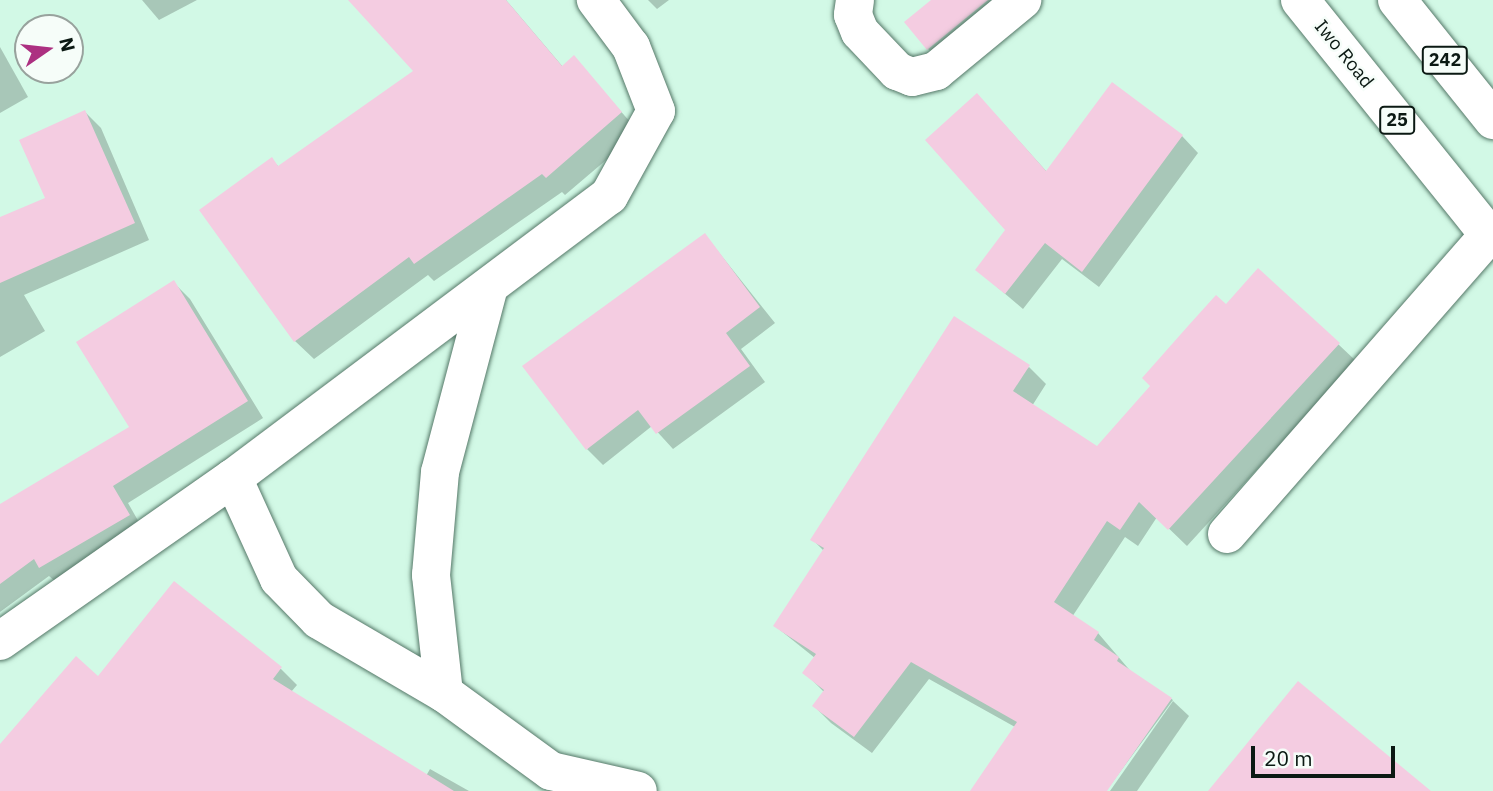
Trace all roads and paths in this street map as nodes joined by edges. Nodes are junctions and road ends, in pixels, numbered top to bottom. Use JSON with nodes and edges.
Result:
{"nodes":[{"id":1,"x":596,"y":0,"type":"edge"},
{"id":2,"x":855,"y":0,"type":"edge"},
{"id":3,"x":1022,"y":0,"type":"edge"},
{"id":4,"x":1300,"y":0,"type":"edge"},
{"id":5,"x":1396,"y":0,"type":"edge"},
{"id":6,"x":1493,"y":120,"type":"edge"},
{"id":7,"x":1491,"y":237,"type":"edge"},
{"id":8,"x":489,"y":286,"type":"junction"},
{"id":9,"x":233,"y":478,"type":"junction"},
{"id":10,"x":1227,"y":534,"type":"dead end"},
{"id":11,"x":0,"y":641,"type":"edge"},
{"id":12,"x":444,"y":693,"type":"junction"},
{"id":13,"x":544,"y":781,"type":"edge"},
{"id":14,"x":638,"y":791,"type":"edge"}],
"edges":[{"from":1,"to":8,"type":"street"},
{"from":2,"to":3,"type":"street"},
{"from":4,"to":7,"type":"street","name":"Iwo Road","number":"25"},
{"from":5,"to":6,"type":"street","number":"242"},
{"from":7,"to":10,"type":"street"},
{"from":8,"to":9,"type":"street"},
{"from":8,"to":12,"type":"street"},
{"from":9,"to":11,"type":"street"},
{"from":9,"to":12,"type":"street"},
{"from":12,"to":13,"type":"street"},
{"from":13,"to":14,"type":"street"}]}
